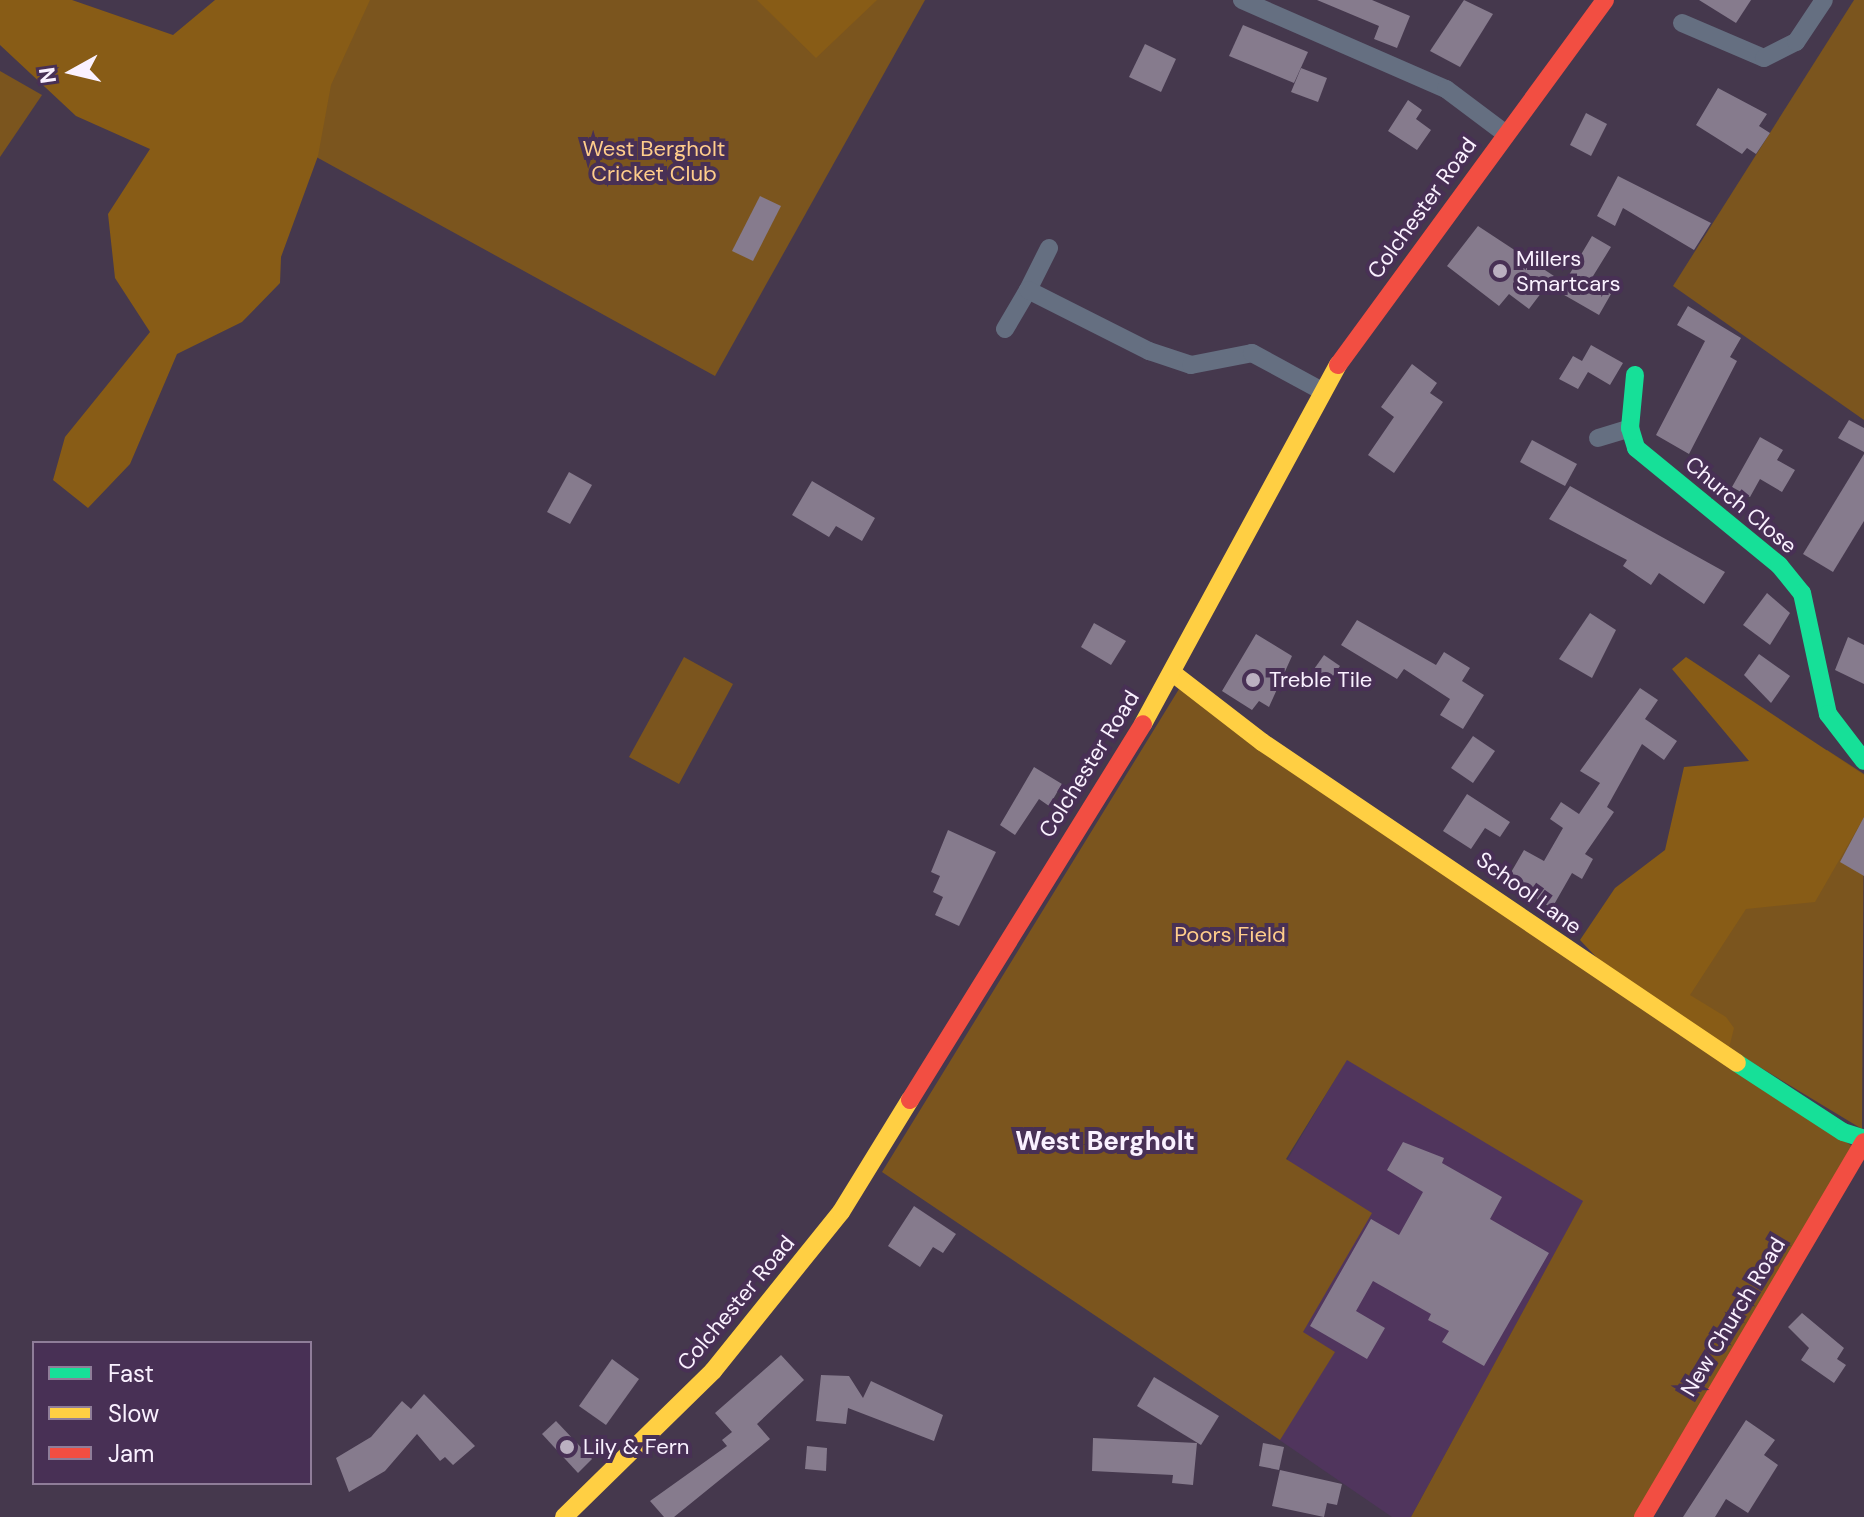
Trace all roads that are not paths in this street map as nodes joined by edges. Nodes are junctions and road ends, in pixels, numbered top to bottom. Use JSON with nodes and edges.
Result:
{"nodes":[{"id":1,"x":1242,"y":0,"type":"edge"},
{"id":2,"x":1605,"y":0,"type":"edge"},
{"id":3,"x":1824,"y":0,"type":"edge"},
{"id":4,"x":1682,"y":23,"type":"dead end"},
{"id":5,"x":1506,"y":134,"type":"junction"},
{"id":6,"x":1049,"y":248,"type":"dead end"},
{"id":7,"x":1028,"y":290,"type":"junction"},
{"id":8,"x":1005,"y":329,"type":"dead end"},
{"id":9,"x":1635,"y":375,"type":"dead end"},
{"id":10,"x":1322,"y":391,"type":"junction"},
{"id":11,"x":1630,"y":428,"type":"junction"},
{"id":12,"x":1598,"y":438,"type":"dead end"},
{"id":13,"x":1174,"y":674,"type":"junction"},
{"id":14,"x":1864,"y":761,"type":"edge"},
{"id":15,"x":1864,"y":1141,"type":"edge"},
{"id":16,"x":564,"y":1517,"type":"edge"},
{"id":17,"x":1643,"y":1517,"type":"edge"}],
"edges":[{"from":1,"to":5,"type":"street"},
{"from":2,"to":5,"type":"main road","name":"Colchester Road"},
{"from":3,"to":4,"type":"street"},
{"from":5,"to":10,"type":"main road","name":"Colchester Road"},
{"from":6,"to":7,"type":"street"},
{"from":7,"to":8,"type":"street"},
{"from":7,"to":10,"type":"street"},
{"from":9,"to":11,"type":"main road"},
{"from":10,"to":13,"type":"main road","name":"Colchester Road"},
{"from":11,"to":12,"type":"street"},
{"from":11,"to":14,"type":"main road","name":"Church Close"},
{"from":13,"to":15,"type":"main road","name":"School Lane"},
{"from":13,"to":16,"type":"main road","name":"Colchester Road"},
{"from":15,"to":17,"type":"main road","name":"New Church Road"}]}
